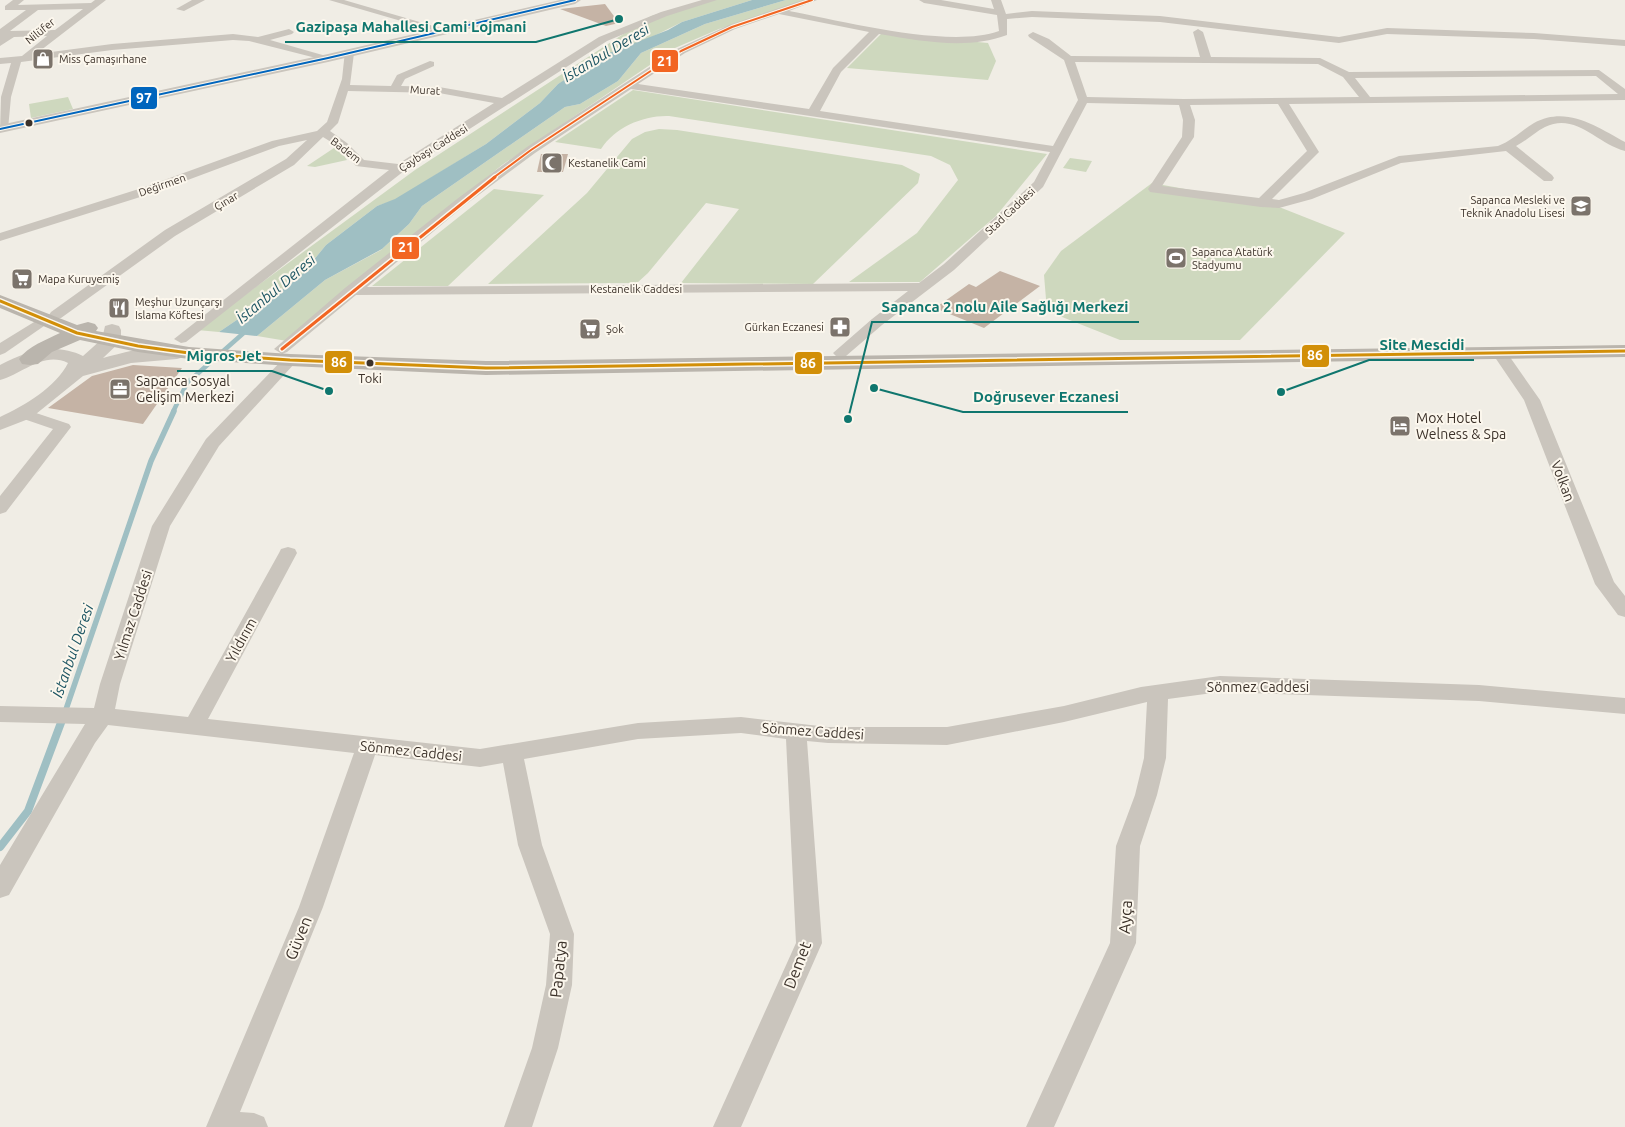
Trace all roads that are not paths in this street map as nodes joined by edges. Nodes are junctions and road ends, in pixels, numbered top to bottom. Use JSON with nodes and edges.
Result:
{"nodes":[{"id":1,"x":19,"y":0,"type":"edge"},
{"id":2,"x":200,"y":0,"type":"edge"},
{"id":3,"x":334,"y":0,"type":"edge"},
{"id":4,"x":573,"y":0,"type":"edge"},
{"id":5,"x":712,"y":0,"type":"edge"},
{"id":6,"x":812,"y":0,"type":"edge"},
{"id":7,"x":924,"y":0,"type":"edge"},
{"id":8,"x":996,"y":0,"type":"edge"},
{"id":9,"x":97,"y":3,"type":"edge"},
{"id":10,"x":36,"y":8,"type":"junction"},
{"id":11,"x":181,"y":9,"type":"dead end"},
{"id":12,"x":780,"y":11,"type":"junction"},
{"id":13,"x":1001,"y":15,"type":"junction"},
{"id":14,"x":243,"y":27,"type":"dead end"},
{"id":15,"x":442,"y":30,"type":"junction"},
{"id":16,"x":877,"y":30,"type":"junction"},
{"id":17,"x":289,"y":32,"type":"dead end"},
{"id":18,"x":1198,"y":32,"type":"dead end"},
{"id":19,"x":58,"y":33,"type":"junction"},
{"id":20,"x":11,"y":34,"type":"junction"},
{"id":21,"x":1033,"y":35,"type":"dead end"},
{"id":22,"x":233,"y":38,"type":"junction"},
{"id":23,"x":260,"y":40,"type":"junction"},
{"id":24,"x":0,"y":42,"type":"edge"},
{"id":25,"x":1625,"y":43,"type":"edge"},
{"id":26,"x":349,"y":53,"type":"junction"},
{"id":27,"x":328,"y":58,"type":"junction"},
{"id":28,"x":1069,"y":59,"type":"junction"},
{"id":29,"x":1206,"y":59,"type":"junction"},
{"id":30,"x":17,"y":60,"type":"junction"},
{"id":31,"x":0,"y":61,"type":"edge"},
{"id":32,"x":430,"y":64,"type":"dead end"},
{"id":33,"x":1348,"y":75,"type":"junction"},
{"id":34,"x":632,"y":86,"type":"junction"},
{"id":35,"x":344,"y":88,"type":"junction"},
{"id":36,"x":394,"y":89,"type":"junction"},
{"id":37,"x":1625,"y":95,"type":"edge"},
{"id":38,"x":1366,"y":99,"type":"junction"},
{"id":39,"x":1083,"y":100,"type":"junction"},
{"id":40,"x":1280,"y":100,"type":"junction"},
{"id":41,"x":506,"y":102,"type":"junction"},
{"id":42,"x":1184,"y":102,"type":"junction"},
{"id":43,"x":812,"y":113,"type":"junction"},
{"id":44,"x":1,"y":129,"type":"edge"},
{"id":45,"x":323,"y":132,"type":"junction"},
{"id":46,"x":1509,"y":147,"type":"junction"},
{"id":47,"x":1625,"y":147,"type":"edge"},
{"id":48,"x":1057,"y":150,"type":"junction"},
{"id":49,"x":400,"y":168,"type":"junction"},
{"id":50,"x":1548,"y":178,"type":"dead end"},
{"id":51,"x":1261,"y":203,"type":"junction"},
{"id":52,"x":0,"y":237,"type":"edge"},
{"id":53,"x":922,"y":287,"type":"junction"},
{"id":54,"x":350,"y":292,"type":"junction"},
{"id":55,"x":1,"y":301,"type":"edge"},
{"id":56,"x":42,"y":317,"type":"junction"},
{"id":57,"x":98,"y":332,"type":"junction"},
{"id":58,"x":1625,"y":341,"type":"edge"},
{"id":59,"x":190,"y":345,"type":"junction"},
{"id":60,"x":0,"y":350,"type":"edge"},
{"id":61,"x":1625,"y":351,"type":"edge"},
{"id":62,"x":841,"y":353,"type":"junction"},
{"id":63,"x":1500,"y":353,"type":"junction"},
{"id":64,"x":286,"y":354,"type":"junction"},
{"id":65,"x":30,"y":359,"type":"junction"},
{"id":66,"x":0,"y":374,"type":"edge"},
{"id":67,"x":71,"y":377,"type":"junction"},
{"id":68,"x":24,"y":414,"type":"junction"},
{"id":69,"x":1,"y":423,"type":"edge"},
{"id":70,"x":0,"y":508,"type":"edge"},
{"id":71,"x":288,"y":553,"type":"dead end"},
{"id":72,"x":1625,"y":610,"type":"edge"},
{"id":73,"x":1158,"y":693,"type":"junction"},
{"id":74,"x":1625,"y":706,"type":"edge"},
{"id":75,"x":0,"y":714,"type":"edge"},
{"id":76,"x":93,"y":717,"type":"junction"},
{"id":77,"x":194,"y":727,"type":"junction"},
{"id":78,"x":796,"y":731,"type":"junction"},
{"id":79,"x":367,"y":746,"type":"junction"},
{"id":80,"x":512,"y":753,"type":"junction"},
{"id":81,"x":0,"y":887,"type":"edge"},
{"id":82,"x":221,"y":1126,"type":"edge"},
{"id":83,"x":254,"y":1127,"type":"edge"},
{"id":84,"x":518,"y":1127,"type":"edge"},
{"id":85,"x":727,"y":1127,"type":"edge"},
{"id":86,"x":1040,"y":1127,"type":"edge"}],
"edges":[{"from":1,"to":10,"type":"street"},
{"from":2,"to":11,"type":"street"},
{"from":3,"to":15,"type":"street"},
{"from":4,"to":15,"type":"street"},
{"from":5,"to":41,"type":"street","name":"Çaybaşı Caddesi"},
{"from":6,"to":12,"type":"street"},
{"from":7,"to":13,"type":"street"},
{"from":8,"to":13,"type":"street"},
{"from":9,"to":10,"type":"street"},
{"from":9,"to":19,"type":"street","name":"Nilüfer"},
{"from":10,"to":20,"type":"street"},
{"from":12,"to":16,"type":"street"},
{"from":12,"to":34,"type":"street"},
{"from":13,"to":16,"type":"street"},
{"from":13,"to":25,"type":"street"},
{"from":14,"to":22,"type":"street"},
{"from":15,"to":26,"type":"street"},
{"from":16,"to":43,"type":"street"},
{"from":17,"to":23,"type":"street"},
{"from":18,"to":29,"type":"street"},
{"from":19,"to":20,"type":"street"},
{"from":19,"to":30,"type":"street","name":"Nilüfer"},
{"from":20,"to":24,"type":"street"},
{"from":21,"to":28,"type":"street"},
{"from":22,"to":23,"type":"street"},
{"from":22,"to":30,"type":"street"},
{"from":23,"to":27,"type":"street"},
{"from":26,"to":27,"type":"street"},
{"from":26,"to":35,"type":"street","name":"Çınar"},
{"from":27,"to":44,"type":"street"},
{"from":28,"to":29,"type":"street"},
{"from":28,"to":39,"type":"street"},
{"from":29,"to":33,"type":"street"},
{"from":30,"to":31,"type":"street"},
{"from":30,"to":44,"type":"street"},
{"from":32,"to":36,"type":"street"},
{"from":33,"to":37,"type":"street"},
{"from":33,"to":38,"type":"street"},
{"from":34,"to":43,"type":"street"},
{"from":34,"to":54,"type":"street"},
{"from":35,"to":36,"type":"street","name":"Murat"},
{"from":35,"to":45,"type":"street","name":"Çınar"},
{"from":36,"to":41,"type":"street","name":"Murat"},
{"from":37,"to":38,"type":"street"},
{"from":38,"to":40,"type":"street"},
{"from":39,"to":42,"type":"street"},
{"from":39,"to":48,"type":"street","name":"Stad Caddesi"},
{"from":40,"to":42,"type":"street"},
{"from":40,"to":51,"type":"street"},
{"from":41,"to":49,"type":"street","name":"Çaybaşı Caddesi"},
{"from":42,"to":51,"type":"street"},
{"from":43,"to":48,"type":"street"},
{"from":45,"to":49,"type":"street","name":"Badem"},
{"from":45,"to":52,"type":"street","name":"Değirmen"},
{"from":45,"to":56,"type":"street","name":"Çınar"},
{"from":46,"to":47,"type":"street"},
{"from":46,"to":50,"type":"street"},
{"from":46,"to":51,"type":"street"},
{"from":48,"to":53,"type":"street","name":"Stad Caddesi"},
{"from":49,"to":59,"type":"street","name":"Çaybaşı Caddesi"},
{"from":53,"to":54,"type":"street","name":"Kestanelik Caddesi"},
{"from":53,"to":62,"type":"street","name":"Stad Caddesi"},
{"from":54,"to":64,"type":"street"},
{"from":55,"to":56,"type":"main road"},
{"from":56,"to":57,"type":"main road"},
{"from":56,"to":60,"type":"street"},
{"from":56,"to":65,"type":"main road"},
{"from":57,"to":59,"type":"main road"},
{"from":57,"to":65,"type":"main road"},
{"from":57,"to":67,"type":"street"},
{"from":58,"to":62,"type":"main road"},
{"from":59,"to":64,"type":"main road"},
{"from":59,"to":67,"type":"street"},
{"from":61,"to":63,"type":"main road"},
{"from":62,"to":64,"type":"main road"},
{"from":63,"to":64,"type":"main road"},
{"from":63,"to":72,"type":"street","name":"Volkan"},
{"from":64,"to":76,"type":"street","name":"Yılmaz Caddesi"},
{"from":65,"to":66,"type":"street"},
{"from":65,"to":67,"type":"street"},
{"from":67,"to":68,"type":"street"},
{"from":68,"to":69,"type":"street"},
{"from":68,"to":70,"type":"street"},
{"from":71,"to":77,"type":"street","name":"Yıldırım"},
{"from":73,"to":74,"type":"street","name":"Sönmez Caddesi"},
{"from":73,"to":78,"type":"street","name":"Sönmez Caddesi"},
{"from":73,"to":86,"type":"street","name":"Ayça"},
{"from":75,"to":76,"type":"street","name":"Sönmez Caddesi"},
{"from":76,"to":77,"type":"street","name":"Sönmez Caddesi"},
{"from":76,"to":81,"type":"street","name":"Yılmaz Caddesi"},
{"from":77,"to":79,"type":"street","name":"Sönmez Caddesi"},
{"from":78,"to":80,"type":"street","name":"Sönmez Caddesi"},
{"from":78,"to":85,"type":"street","name":"Demet"},
{"from":79,"to":80,"type":"street","name":"Sönmez Caddesi"},
{"from":79,"to":82,"type":"street","name":"Güven"},
{"from":80,"to":84,"type":"street","name":"Papatya"},
{"from":82,"to":83,"type":"street"}]}
